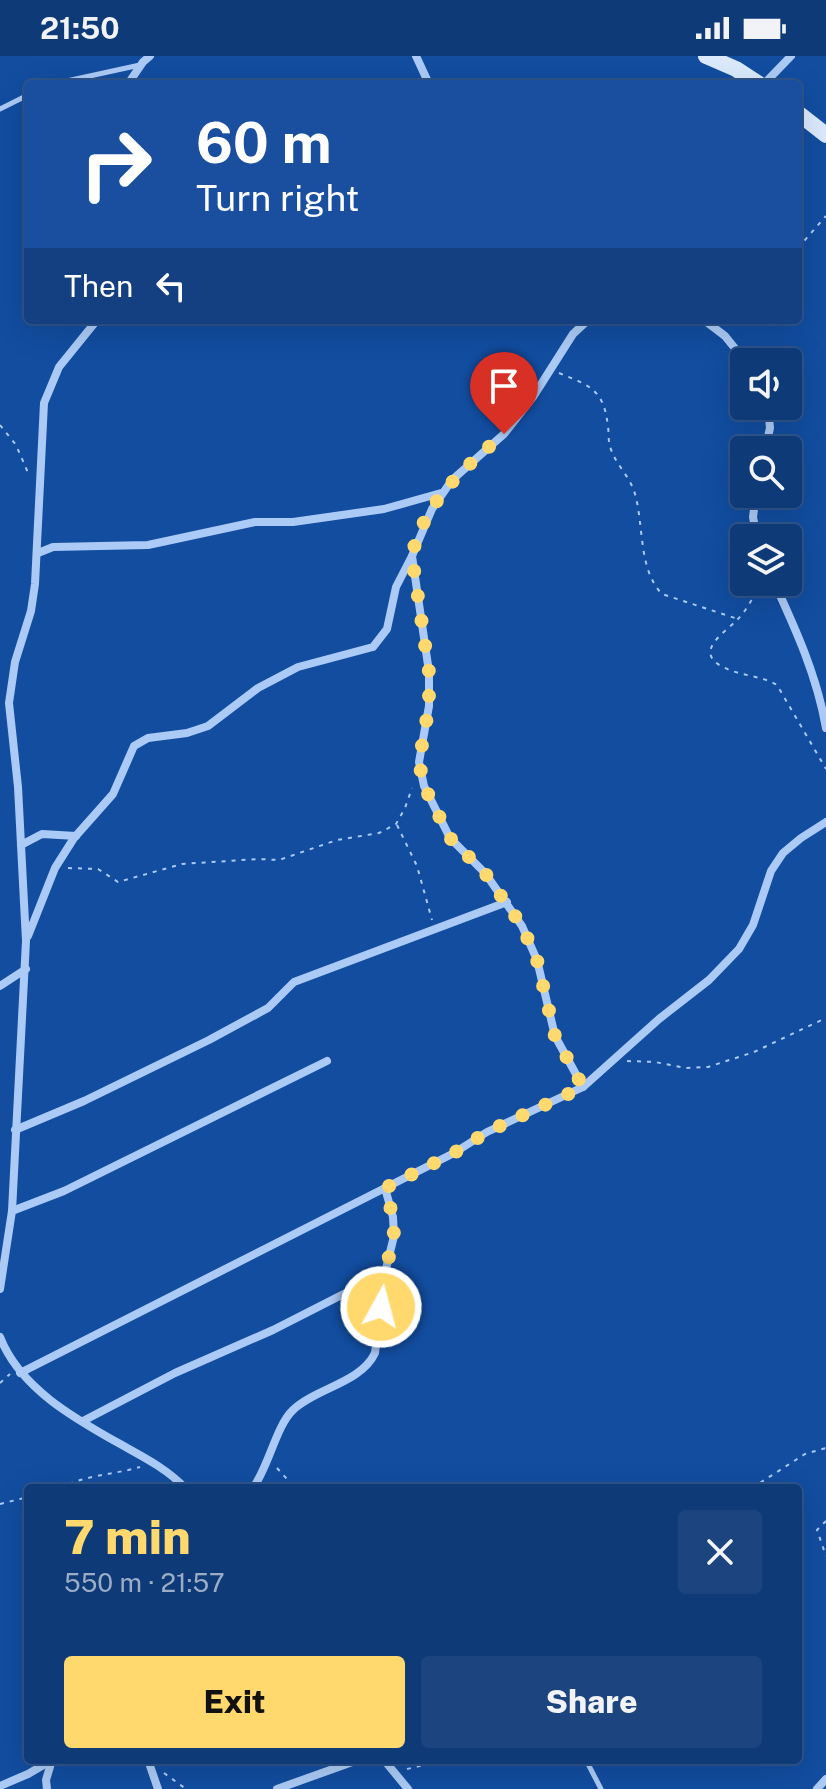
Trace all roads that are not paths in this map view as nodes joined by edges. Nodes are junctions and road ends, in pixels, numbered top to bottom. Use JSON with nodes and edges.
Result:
{"nodes":[{"id":1,"x":150,"y":56,"type":"edge"},
{"id":2,"x":416,"y":56,"type":"edge"},
{"id":3,"x":706,"y":56,"type":"edge"},
{"id":4,"x":791,"y":56,"type":"edge"},
{"id":5,"x":140,"y":65,"type":"junction"},
{"id":6,"x":71,"y":80,"type":"edge"},
{"id":7,"x":131,"y":80,"type":"edge"},
{"id":8,"x":427,"y":80,"type":"edge"},
{"id":9,"x":755,"y":80,"type":"edge"},
{"id":10,"x":766,"y":80,"type":"edge"},
{"id":11,"x":24,"y":97,"type":"edge"},
{"id":12,"x":0,"y":109,"type":"edge"},
{"id":13,"x":802,"y":116,"type":"edge"},
{"id":14,"x":826,"y":135,"type":"edge"},
{"id":15,"x":94,"y":324,"type":"edge"},
{"id":16,"x":584,"y":324,"type":"edge"},
{"id":17,"x":709,"y":324,"type":"edge"},
{"id":18,"x":735,"y":348,"type":"edge"},
{"id":19,"x":443,"y":492,"type":"junction"},
{"id":20,"x":38,"y":553,"type":"junction"},
{"id":21,"x":412,"y":556,"type":"junction"},
{"id":22,"x":780,"y":596,"type":"edge"},
{"id":23,"x":826,"y":728,"type":"edge"},
{"id":24,"x":826,"y":822,"type":"edge"},
{"id":25,"x":76,"y":836,"type":"junction"},
{"id":26,"x":21,"y":845,"type":"junction"},
{"id":27,"x":507,"y":902,"type":"junction"},
{"id":28,"x":26,"y":941,"type":"junction"},
{"id":29,"x":26,"y":969,"type":"junction"},
{"id":30,"x":0,"y":986,"type":"edge"},
{"id":31,"x":327,"y":1061,"type":"dead end"},
{"id":32,"x":583,"y":1087,"type":"junction"},
{"id":33,"x":15,"y":1130,"type":"junction"},
{"id":34,"x":385,"y":1188,"type":"junction"},
{"id":35,"x":12,"y":1211,"type":"junction"},
{"id":36,"x":385,"y":1273,"type":"junction"},
{"id":37,"x":0,"y":1289,"type":"edge"},
{"id":38,"x":0,"y":1337,"type":"edge"},
{"id":39,"x":18,"y":1370,"type":"junction"},
{"id":40,"x":83,"y":1421,"type":"junction"},
{"id":41,"x":181,"y":1484,"type":"edge"},
{"id":42,"x":255,"y":1484,"type":"edge"},
{"id":43,"x":44,"y":1764,"type":"edge"},
{"id":44,"x":51,"y":1764,"type":"edge"},
{"id":45,"x":347,"y":1764,"type":"edge"},
{"id":46,"x":387,"y":1764,"type":"edge"},
{"id":47,"x":588,"y":1764,"type":"edge"},
{"id":48,"x":149,"y":1765,"type":"edge"},
{"id":49,"x":826,"y":1779,"type":"edge"},
{"id":50,"x":0,"y":1786,"type":"edge"},
{"id":51,"x":47,"y":1789,"type":"edge"},
{"id":52,"x":158,"y":1789,"type":"edge"},
{"id":53,"x":277,"y":1789,"type":"edge"},
{"id":54,"x":408,"y":1789,"type":"edge"},
{"id":55,"x":601,"y":1789,"type":"edge"},
{"id":56,"x":817,"y":1789,"type":"edge"}],
"edges":[{"from":1,"to":5,"type":"street"},
{"from":2,"to":8,"type":"street"},
{"from":3,"to":9,"type":"street"},
{"from":4,"to":10,"type":"street"},
{"from":5,"to":6,"type":"lane"},
{"from":5,"to":7,"type":"street"},
{"from":11,"to":12,"type":"lane"},
{"from":13,"to":14,"type":"street"},
{"from":15,"to":20,"type":"street"},
{"from":16,"to":19,"type":"street"},
{"from":17,"to":18,"type":"street"},
{"from":19,"to":20,"type":"street"},
{"from":19,"to":21,"type":"street"},
{"from":20,"to":26,"type":"street"},
{"from":21,"to":25,"type":"street"},
{"from":21,"to":27,"type":"street"},
{"from":22,"to":23,"type":"street"},
{"from":24,"to":32,"type":"street"},
{"from":25,"to":26,"type":"street"},
{"from":25,"to":28,"type":"street"},
{"from":26,"to":28,"type":"street"},
{"from":27,"to":32,"type":"street"},
{"from":27,"to":33,"type":"street"},
{"from":28,"to":29,"type":"street"},
{"from":29,"to":30,"type":"street"},
{"from":29,"to":33,"type":"street"},
{"from":31,"to":35,"type":"street"},
{"from":32,"to":34,"type":"street"},
{"from":33,"to":35,"type":"street"},
{"from":34,"to":36,"type":"street"},
{"from":34,"to":39,"type":"street"},
{"from":35,"to":37,"type":"street"},
{"from":36,"to":40,"type":"street"},
{"from":36,"to":42,"type":"street"},
{"from":38,"to":39,"type":"street"},
{"from":39,"to":40,"type":"street"},
{"from":40,"to":41,"type":"street"},
{"from":43,"to":50,"type":"street"},
{"from":44,"to":51,"type":"street"},
{"from":45,"to":53,"type":"street"},
{"from":46,"to":54,"type":"street"},
{"from":47,"to":55,"type":"lane"},
{"from":48,"to":52,"type":"street"},
{"from":49,"to":56,"type":"street"}]}
